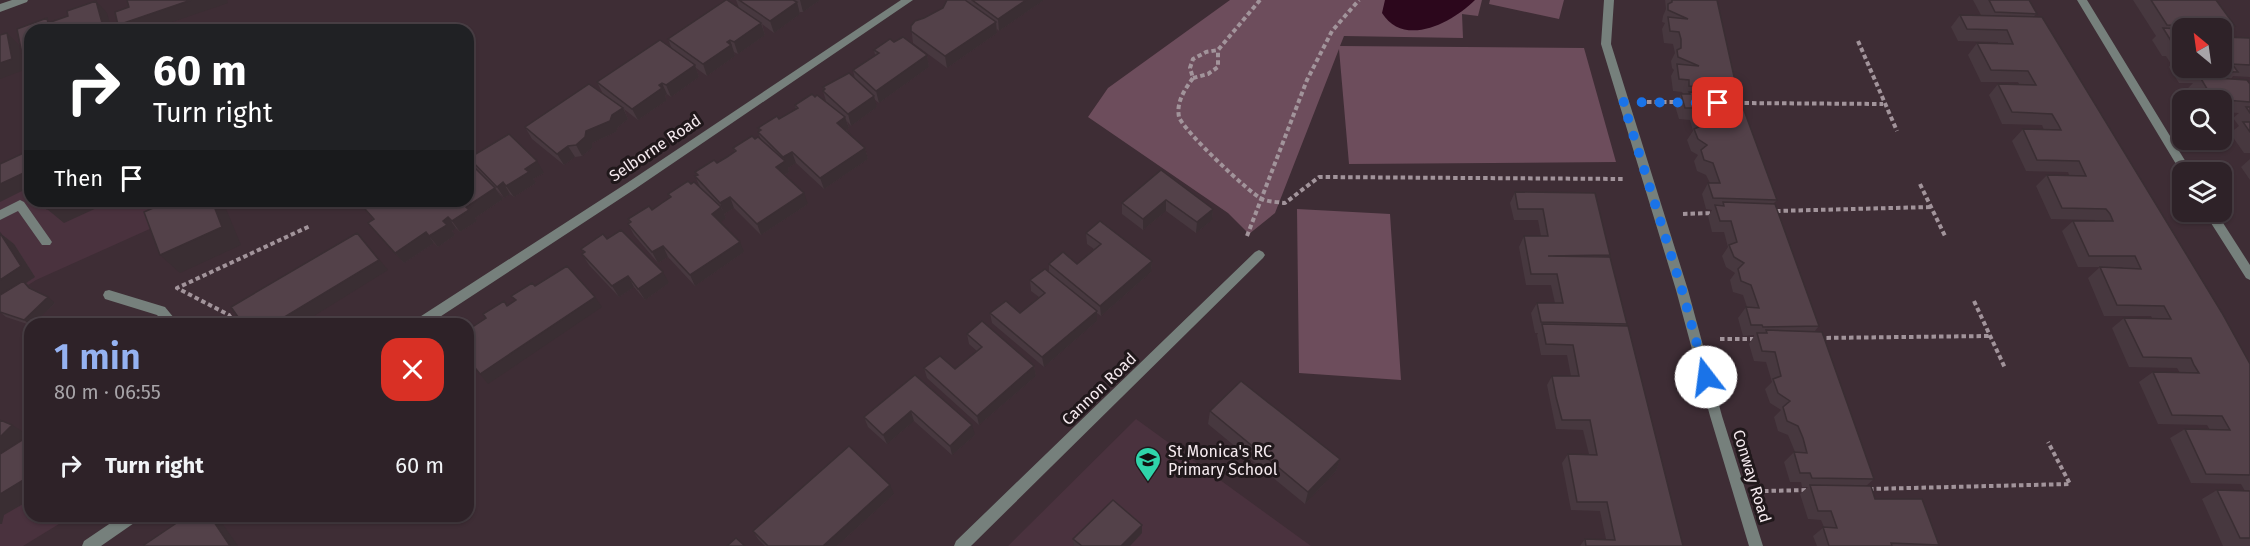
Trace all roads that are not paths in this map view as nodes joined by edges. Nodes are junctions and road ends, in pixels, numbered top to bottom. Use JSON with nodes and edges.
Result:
{"nodes":[{"id":1,"x":23,"y":0,"type":"edge"},
{"id":2,"x":908,"y":0,"type":"edge"},
{"id":3,"x":1609,"y":0,"type":"edge"},
{"id":4,"x":2082,"y":0,"type":"edge"},
{"id":5,"x":0,"y":8,"type":"edge"},
{"id":6,"x":2181,"y":162,"type":"edge"},
{"id":7,"x":0,"y":215,"type":"edge"},
{"id":8,"x":2216,"y":222,"type":"edge"},
{"id":9,"x":46,"y":242,"type":"dead end"},
{"id":10,"x":1260,"y":255,"type":"road end"},
{"id":11,"x":2250,"y":275,"type":"edge"},
{"id":12,"x":109,"y":295,"type":"dead end"},
{"id":13,"x":167,"y":318,"type":"edge"},
{"id":14,"x":428,"y":318,"type":"edge"},
{"id":15,"x":123,"y":522,"type":"edge"},
{"id":16,"x":89,"y":546,"type":"edge"},
{"id":17,"x":961,"y":546,"type":"edge"},
{"id":18,"x":1756,"y":546,"type":"edge"}],
"edges":[{"from":1,"to":5,"type":"street"},
{"from":2,"to":14,"type":"street","name":"Selborne Road"},
{"from":3,"to":18,"type":"street","name":"Conway Road"},
{"from":4,"to":6,"type":"street"},
{"from":7,"to":9,"type":"street"},
{"from":8,"to":11,"type":"street"},
{"from":10,"to":17,"type":"street","name":"Cannon Road"},
{"from":12,"to":13,"type":"street"},
{"from":15,"to":16,"type":"street"}]}
